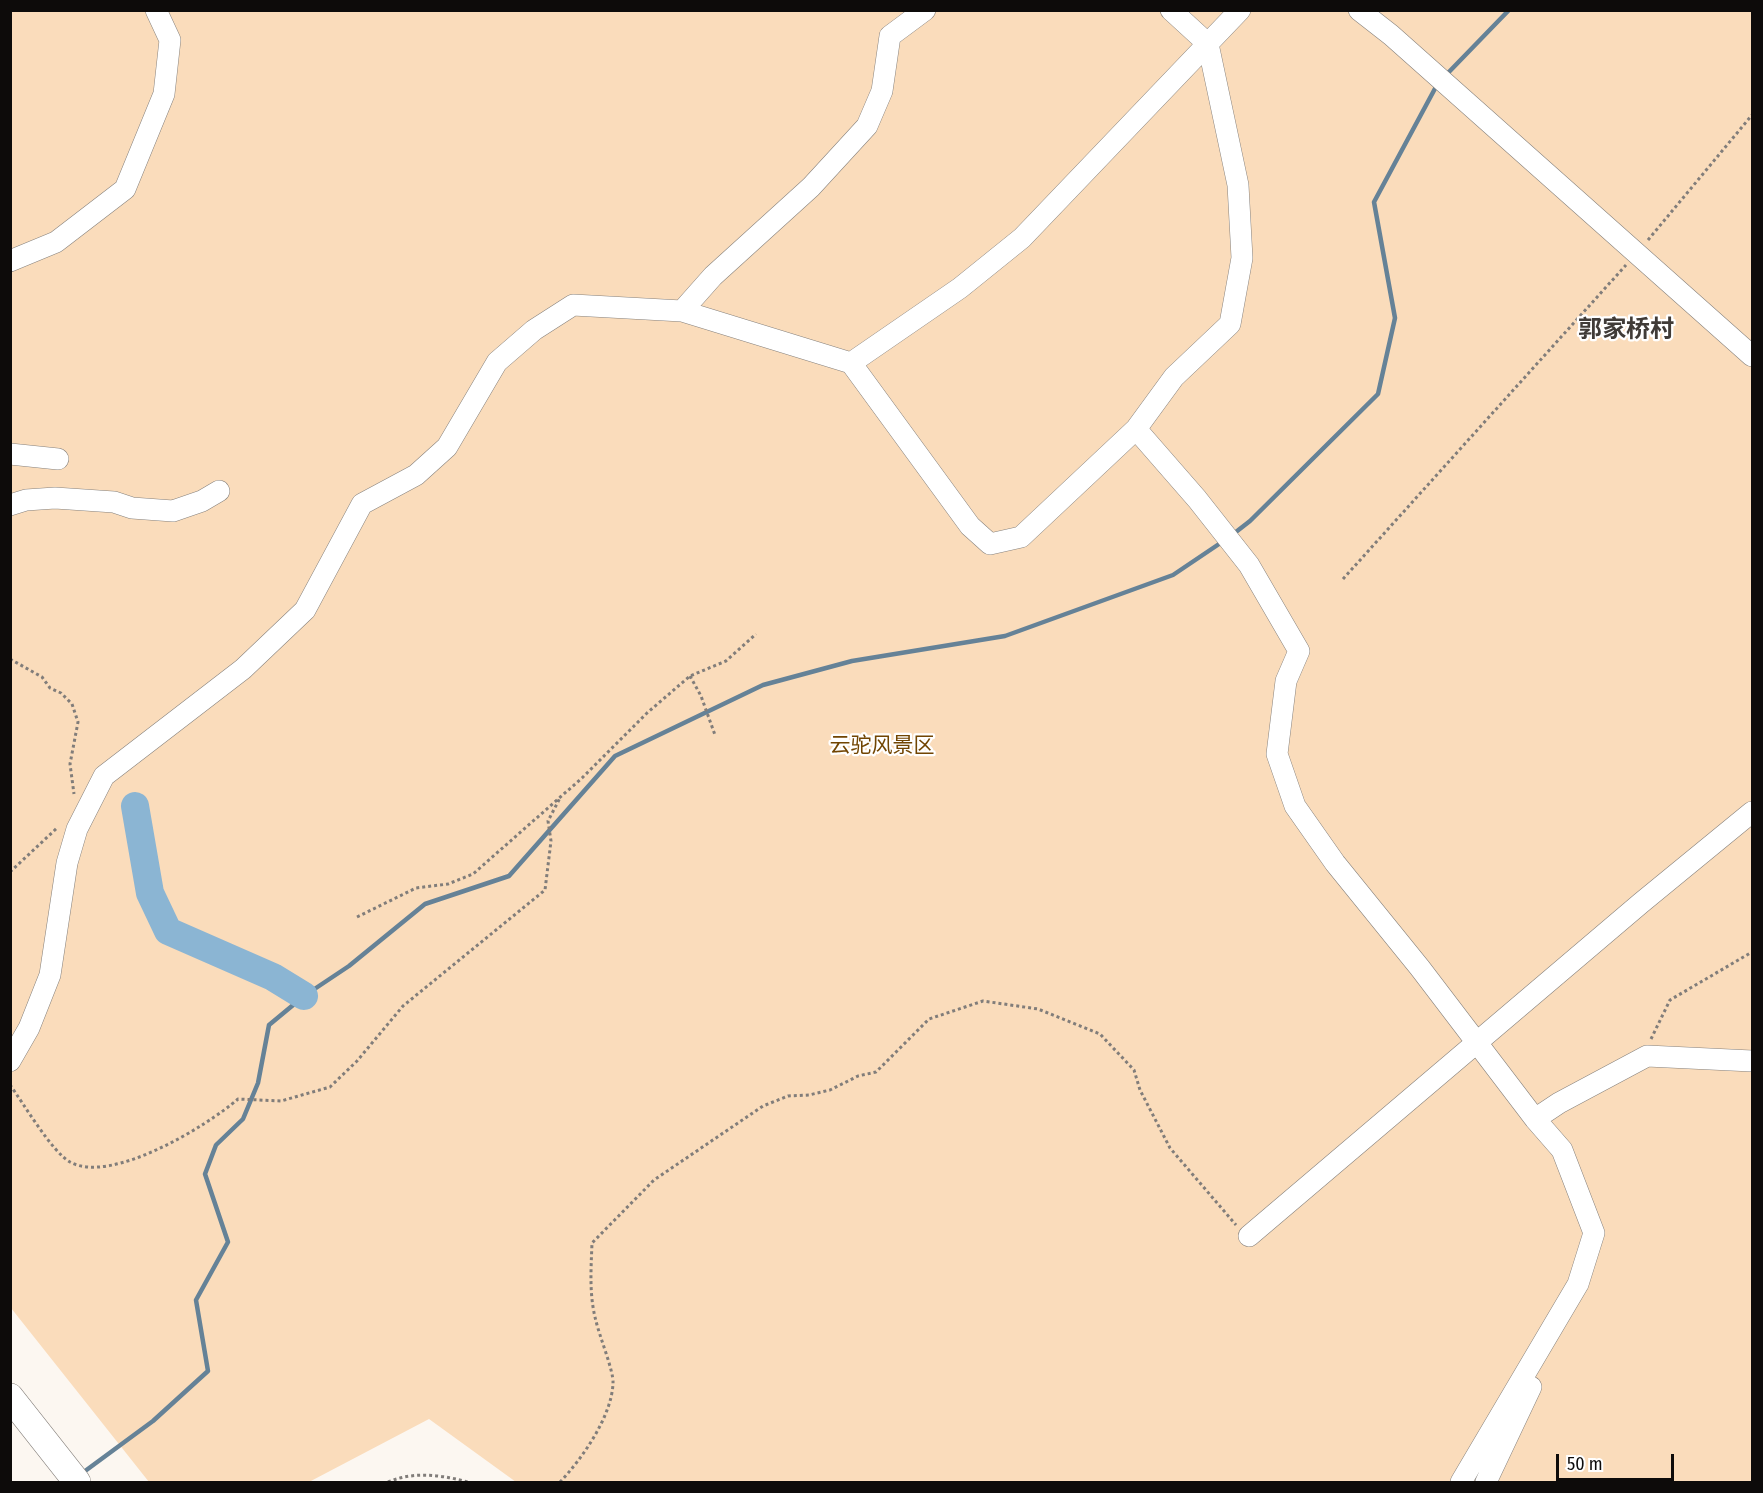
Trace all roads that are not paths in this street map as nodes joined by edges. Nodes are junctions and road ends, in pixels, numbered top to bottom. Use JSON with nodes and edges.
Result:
{"nodes":[{"id":1,"x":156,"y":10,"type":"edge"},
{"id":2,"x":925,"y":10,"type":"edge"},
{"id":3,"x":1171,"y":10,"type":"edge"},
{"id":4,"x":1240,"y":10,"type":"edge"},
{"id":5,"x":1359,"y":10,"type":"edge"},
{"id":6,"x":1208,"y":44,"type":"junction"},
{"id":7,"x":10,"y":261,"type":"edge"},
{"id":8,"x":682,"y":311,"type":"junction"},
{"id":9,"x":1752,"y":356,"type":"edge"},
{"id":10,"x":851,"y":363,"type":"junction"},
{"id":11,"x":1136,"y":429,"type":"junction"},
{"id":12,"x":10,"y":454,"type":"edge"},
{"id":13,"x":58,"y":459,"type":"dead end"},
{"id":14,"x":219,"y":491,"type":"dead end"},
{"id":15,"x":10,"y":505,"type":"edge"},
{"id":16,"x":1752,"y":812,"type":"edge"},
{"id":17,"x":1475,"y":1044,"type":"junction"},
{"id":18,"x":10,"y":1061,"type":"edge"},
{"id":19,"x":1752,"y":1061,"type":"edge"},
{"id":20,"x":1535,"y":1119,"type":"junction"},
{"id":21,"x":1249,"y":1236,"type":"road end"},
{"id":22,"x":1555,"y":1325,"type":"junction"},
{"id":23,"x":10,"y":1397,"type":"edge"},
{"id":24,"x":69,"y":1472,"type":"edge"},
{"id":25,"x":1461,"y":1482,"type":"edge"},
{"id":26,"x":1486,"y":1482,"type":"edge"}],
"edges":[{"from":1,"to":7,"type":"street"},
{"from":2,"to":8,"type":"street"},
{"from":3,"to":6,"type":"street"},
{"from":4,"to":6,"type":"street"},
{"from":5,"to":9,"type":"street"},
{"from":6,"to":10,"type":"street"},
{"from":6,"to":11,"type":"street"},
{"from":8,"to":10,"type":"street"},
{"from":8,"to":18,"type":"street"},
{"from":10,"to":11,"type":"street"},
{"from":11,"to":17,"type":"street"},
{"from":12,"to":13,"type":"street"},
{"from":14,"to":15,"type":"street"},
{"from":16,"to":17,"type":"street"},
{"from":17,"to":20,"type":"street"},
{"from":17,"to":21,"type":"street"},
{"from":19,"to":20,"type":"street"},
{"from":20,"to":22,"type":"street"},
{"from":22,"to":25,"type":"street"},
{"from":22,"to":26,"type":"street"},
{"from":23,"to":24,"type":"main road"}]}
